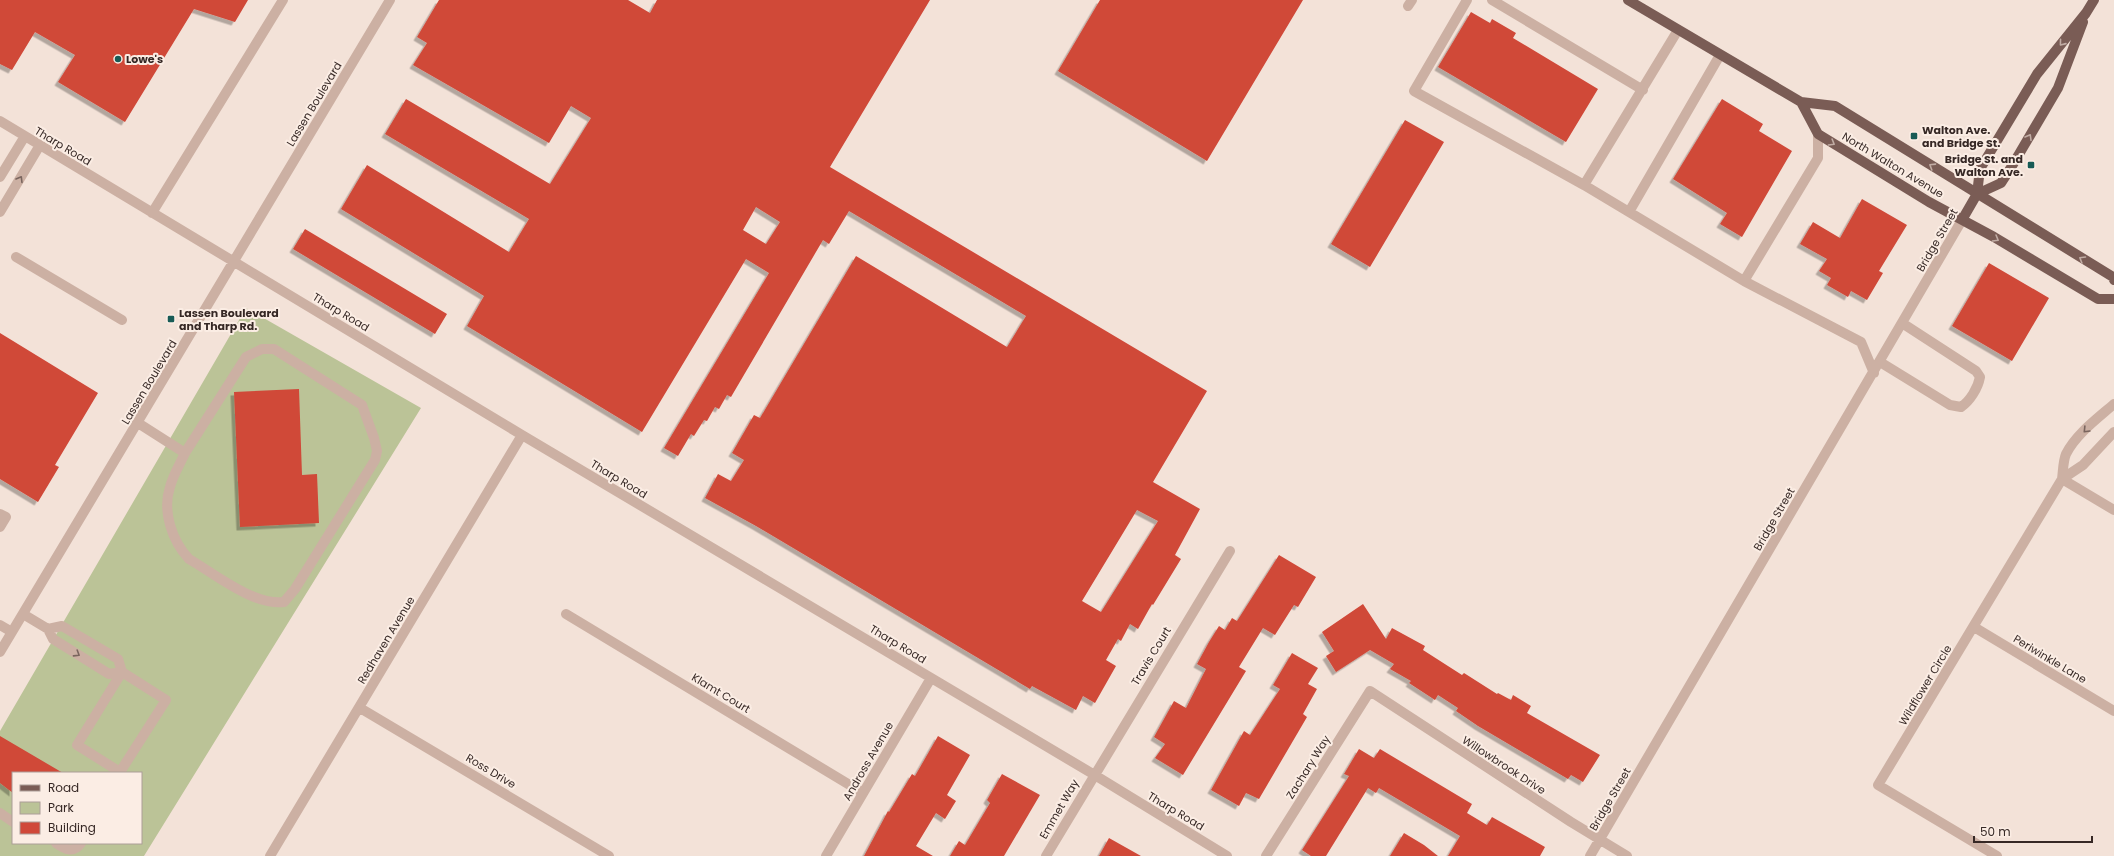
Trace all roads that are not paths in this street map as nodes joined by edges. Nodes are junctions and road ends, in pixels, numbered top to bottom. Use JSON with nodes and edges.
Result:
{"nodes":[{"id":1,"x":283,"y":0,"type":"edge"},
{"id":2,"x":390,"y":0,"type":"edge"},
{"id":3,"x":1467,"y":0,"type":"edge"},
{"id":4,"x":1492,"y":0,"type":"edge"},
{"id":5,"x":1628,"y":0,"type":"edge"},
{"id":6,"x":2094,"y":0,"type":"edge"},
{"id":7,"x":2086,"y":13,"type":"junction"},
{"id":8,"x":1678,"y":30,"type":"junction"},
{"id":9,"x":1720,"y":54,"type":"junction"},
{"id":10,"x":1643,"y":90,"type":"junction"},
{"id":11,"x":1801,"y":102,"type":"junction"},
{"id":12,"x":0,"y":121,"type":"edge"},
{"id":13,"x":1818,"y":134,"type":"junction"},
{"id":14,"x":24,"y":136,"type":"junction"},
{"id":15,"x":40,"y":145,"type":"junction"},
{"id":16,"x":0,"y":177,"type":"edge"},
{"id":17,"x":1584,"y":185,"type":"junction"},
{"id":18,"x":1977,"y":194,"type":"junction"},
{"id":19,"x":0,"y":212,"type":"edge"},
{"id":20,"x":1629,"y":212,"type":"junction"},
{"id":21,"x":152,"y":213,"type":"junction"},
{"id":22,"x":1962,"y":220,"type":"junction"},
{"id":23,"x":16,"y":257,"type":"dead end"},
{"id":24,"x":234,"y":263,"type":"junction"},
{"id":25,"x":2114,"y":280,"type":"edge"},
{"id":26,"x":1744,"y":281,"type":"junction"},
{"id":27,"x":2114,"y":299,"type":"edge"},
{"id":28,"x":122,"y":320,"type":"dead end"},
{"id":29,"x":1902,"y":323,"type":"junction"},
{"id":30,"x":1880,"y":362,"type":"junction"},
{"id":31,"x":1874,"y":373,"type":"junction"},
{"id":32,"x":2114,"y":404,"type":"edge"},
{"id":33,"x":138,"y":424,"type":"junction"},
{"id":34,"x":2114,"y":432,"type":"edge"},
{"id":35,"x":522,"y":435,"type":"junction"},
{"id":36,"x":185,"y":453,"type":"junction"},
{"id":37,"x":2062,"y":479,"type":"junction"},
{"id":38,"x":2114,"y":510,"type":"edge"},
{"id":39,"x":0,"y":514,"type":"edge"},
{"id":40,"x":0,"y":527,"type":"edge"},
{"id":41,"x":1230,"y":550,"type":"dead end"},
{"id":42,"x":23,"y":614,"type":"junction"},
{"id":43,"x":566,"y":614,"type":"dead end"},
{"id":44,"x":0,"y":625,"type":"edge"},
{"id":45,"x":1974,"y":627,"type":"junction"},
{"id":46,"x":48,"y":629,"type":"junction"},
{"id":47,"x":12,"y":632,"type":"junction"},
{"id":48,"x":0,"y":652,"type":"edge"},
{"id":49,"x":122,"y":672,"type":"junction"},
{"id":50,"x":931,"y":678,"type":"junction"},
{"id":51,"x":1370,"y":691,"type":"joint"},
{"id":52,"x":360,"y":708,"type":"junction"},
{"id":53,"x":2114,"y":712,"type":"edge"},
{"id":54,"x":1093,"y":774,"type":"junction"},
{"id":55,"x":863,"y":793,"type":"junction"},
{"id":56,"x":0,"y":814,"type":"edge"},
{"id":57,"x":12,"y":821,"type":"edge"},
{"id":58,"x":1600,"y":840,"type":"junction"},
{"id":59,"x":58,"y":844,"type":"edge"},
{"id":60,"x":80,"y":844,"type":"edge"},
{"id":61,"x":270,"y":856,"type":"edge"},
{"id":62,"x":609,"y":856,"type":"edge"},
{"id":63,"x":826,"y":856,"type":"edge"},
{"id":64,"x":1046,"y":856,"type":"edge"},
{"id":65,"x":1227,"y":856,"type":"edge"},
{"id":66,"x":1266,"y":856,"type":"edge"},
{"id":67,"x":1590,"y":856,"type":"edge"},
{"id":68,"x":1627,"y":856,"type":"edge"},
{"id":69,"x":1997,"y":856,"type":"edge"}],
"edges":[{"from":1,"to":21,"type":"street"},
{"from":2,"to":24,"type":"street","name":"Lassen Boulevard"},
{"from":3,"to":17,"type":"street"},
{"from":4,"to":10,"type":"street"},
{"from":5,"to":8,"type":"main road","name":"North Walton Avenue"},
{"from":6,"to":7,"type":"main road","name":"Bridge Street"},
{"from":7,"to":18,"type":"main road","name":"Bridge Street","one_way":true},
{"from":18,"to":7,"type":"main road","name":"Bridge Street","one_way":true},
{"from":8,"to":9,"type":"main road","name":"North Walton Avenue"},
{"from":8,"to":10,"type":"street"},
{"from":9,"to":11,"type":"main road","name":"North Walton Avenue"},
{"from":9,"to":20,"type":"street"},
{"from":10,"to":17,"type":"street"},
{"from":11,"to":13,"type":"main road"},
{"from":18,"to":11,"type":"main road","name":"North Walton Avenue","one_way":true},
{"from":12,"to":14,"type":"street","name":"Tharp Road"},
{"from":13,"to":22,"type":"main road","name":"North Walton Avenue","one_way":true},
{"from":13,"to":26,"type":"street"},
{"from":14,"to":15,"type":"street","name":"Tharp Road"},
{"from":14,"to":16,"type":"street"},
{"from":19,"to":15,"type":"street","one_way":true},
{"from":15,"to":21,"type":"street","name":"Tharp Road"},
{"from":17,"to":20,"type":"street"},
{"from":18,"to":22,"type":"main road","name":"Bridge Street"},
{"from":25,"to":18,"type":"main road","name":"North Walton Avenue","one_way":true},
{"from":20,"to":26,"type":"street"},
{"from":21,"to":24,"type":"street","name":"Tharp Road"},
{"from":22,"to":27,"type":"main road","name":"North Walton Avenue","one_way":true},
{"from":22,"to":29,"type":"street","name":"Bridge Street"},
{"from":23,"to":28,"type":"street"},
{"from":24,"to":33,"type":"street","name":"Lassen Boulevard"},
{"from":24,"to":35,"type":"street","name":"Tharp Road"},
{"from":26,"to":31,"type":"street"},
{"from":29,"to":30,"type":"street","name":"Bridge Street"},
{"from":29,"to":30,"type":"street"},
{"from":30,"to":31,"type":"street","name":"Bridge Street"},
{"from":31,"to":58,"type":"street","name":"Bridge Street"},
{"from":32,"to":37,"type":"street","name":"Wildflower Circle","one_way":true},
{"from":33,"to":36,"type":"street"},
{"from":33,"to":42,"type":"street","name":"Lassen Boulevard"},
{"from":34,"to":37,"type":"street","name":"Wildflower Circle"},
{"from":35,"to":50,"type":"street","name":"Tharp Road"},
{"from":35,"to":52,"type":"street","name":"Redhaven Avenue"},
{"from":36,"to":36,"type":"street"},
{"from":37,"to":38,"type":"street"},
{"from":37,"to":45,"type":"street","name":"Wildflower Circle"},
{"from":39,"to":40,"type":"street"},
{"from":41,"to":54,"type":"street","name":"Travis Court"},
{"from":42,"to":46,"type":"street"},
{"from":42,"to":47,"type":"street","name":"Lassen Boulevard"},
{"from":43,"to":55,"type":"street","name":"Klamt Court"},
{"from":44,"to":47,"type":"street"},
{"from":45,"to":53,"type":"street","name":"Periwinkle Lane"},
{"from":45,"to":69,"type":"street","name":"Wildflower Circle"},
{"from":46,"to":49,"type":"street","one_way":true},
{"from":46,"to":49,"type":"street"},
{"from":47,"to":48,"type":"street","name":"Lassen Boulevard"},
{"from":49,"to":49,"type":"street"},
{"from":50,"to":54,"type":"street","name":"Tharp Road"},
{"from":50,"to":55,"type":"street","name":"Andross Avenue"},
{"from":51,"to":58,"type":"street","name":"Willowbrook Drive"},
{"from":51,"to":66,"type":"street","name":"Zachary Way"},
{"from":52,"to":61,"type":"street","name":"Redhaven Avenue"},
{"from":52,"to":62,"type":"street","name":"Ross Drive"},
{"from":54,"to":64,"type":"street","name":"Emmet Way"},
{"from":54,"to":65,"type":"street","name":"Tharp Road"},
{"from":55,"to":63,"type":"street","name":"Andross Avenue"},
{"from":56,"to":57,"type":"street"},
{"from":58,"to":67,"type":"street","name":"Bridge Street"},
{"from":58,"to":68,"type":"street","name":"Willowbrook Drive"},
{"from":59,"to":60,"type":"street"}]}
